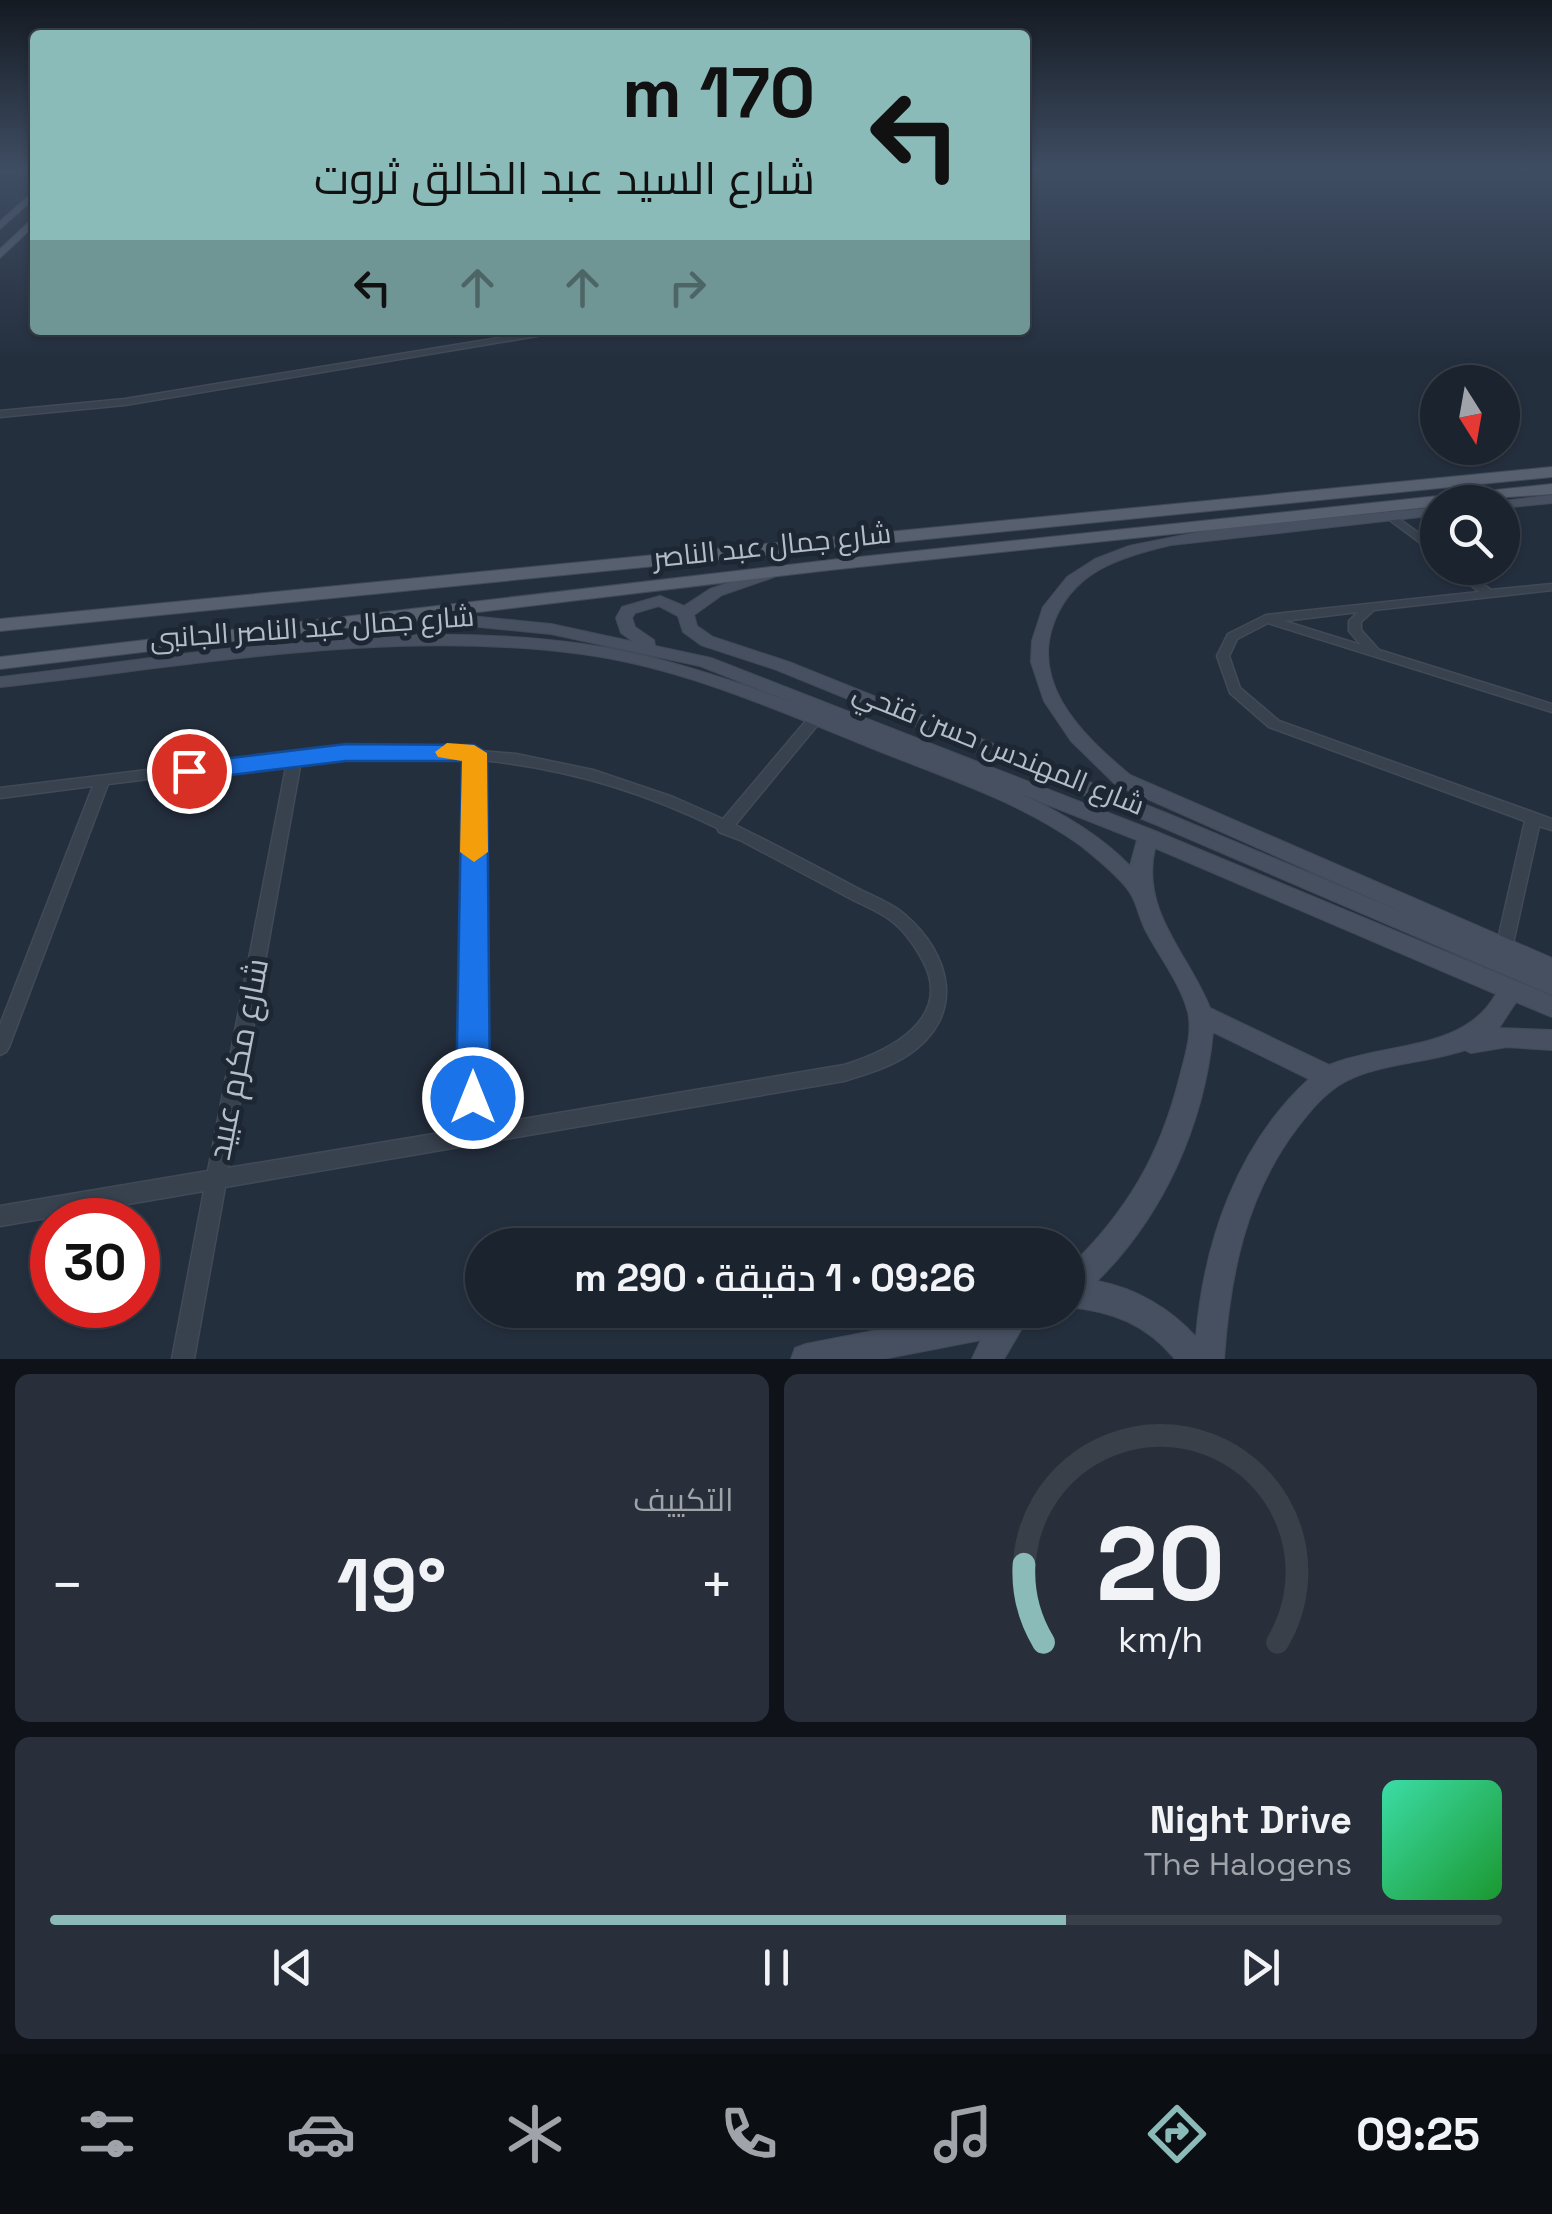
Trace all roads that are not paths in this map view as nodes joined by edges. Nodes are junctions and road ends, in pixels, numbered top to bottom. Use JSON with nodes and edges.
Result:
{"nodes":[{"id":1,"x":21,"y":233,"type":"edge"},
{"id":2,"x":0,"y":255,"type":"edge"},
{"id":3,"x":530,"y":335,"type":"edge"},
{"id":4,"x":0,"y":414,"type":"edge"},
{"id":5,"x":1552,"y":472,"type":"edge"},
{"id":6,"x":1552,"y":489,"type":"edge"},
{"id":7,"x":1552,"y":499,"type":"edge"},
{"id":8,"x":1520,"y":502,"type":"edge"},
{"id":9,"x":1420,"y":513,"type":"edge"},
{"id":10,"x":1391,"y":516,"type":"junction"},
{"id":11,"x":1263,"y":525,"type":"junction"},
{"id":12,"x":1420,"y":539,"type":"edge"},
{"id":13,"x":784,"y":570,"type":"junction"},
{"id":14,"x":540,"y":574,"type":"junction"},
{"id":15,"x":1478,"y":585,"type":"edge"},
{"id":16,"x":1552,"y":586,"type":"edge"},
{"id":17,"x":1489,"y":594,"type":"junction"},
{"id":18,"x":1375,"y":607,"type":"junction"},
{"id":19,"x":685,"y":614,"type":"junction"},
{"id":20,"x":404,"y":615,"type":"junction"},
{"id":21,"x":1266,"y":620,"type":"junction"},
{"id":22,"x":0,"y":625,"type":"edge"},
{"id":23,"x":0,"y":638,"type":"edge"},
{"id":24,"x":653,"y":648,"type":"junction"},
{"id":25,"x":0,"y":650,"type":"edge"},
{"id":26,"x":1379,"y":654,"type":"junction"},
{"id":27,"x":60,"y":656,"type":"junction"},
{"id":28,"x":0,"y":663,"type":"edge"},
{"id":29,"x":48,"y":678,"type":"junction"},
{"id":30,"x":0,"y":682,"type":"edge"},
{"id":31,"x":1552,"y":699,"type":"edge"},
{"id":32,"x":1533,"y":702,"type":"junction"},
{"id":33,"x":1552,"y":708,"type":"edge"},
{"id":34,"x":814,"y":719,"type":"junction"},
{"id":35,"x":474,"y":753,"type":"junction"},
{"id":36,"x":294,"y":759,"type":"junction"},
{"id":37,"x":102,"y":782,"type":"junction"},
{"id":38,"x":0,"y":794,"type":"edge"},
{"id":39,"x":1026,"y":795,"type":"junction"},
{"id":40,"x":1533,"y":818,"type":"junction"},
{"id":41,"x":1160,"y":820,"type":"junction"},
{"id":42,"x":1552,"y":825,"type":"edge"},
{"id":43,"x":724,"y":828,"type":"junction"},
{"id":44,"x":1139,"y":889,"type":"junction"},
{"id":45,"x":1504,"y":948,"type":"junction"},
{"id":46,"x":1552,"y":968,"type":"edge"},
{"id":47,"x":1552,"y":985,"type":"edge"},
{"id":48,"x":1511,"y":990,"type":"junction"},
{"id":49,"x":1552,"y":1007,"type":"edge"},
{"id":50,"x":1201,"y":1015,"type":"junction"},
{"id":51,"x":1552,"y":1040,"type":"edge"},
{"id":52,"x":1460,"y":1044,"type":"junction"},
{"id":53,"x":0,"y":1047,"type":"edge"},
{"id":54,"x":1330,"y":1077,"type":"junction"},
{"id":55,"x":473,"y":1136,"type":"junction"},
{"id":56,"x":215,"y":1179,"type":"junction"},
{"id":57,"x":0,"y":1216,"type":"edge"},
{"id":58,"x":1085,"y":1273,"type":"edge"},
{"id":59,"x":1085,"y":1292,"type":"edge"},
{"id":60,"x":951,"y":1328,"type":"edge"},
{"id":61,"x":1007,"y":1328,"type":"edge"},
{"id":62,"x":183,"y":1359,"type":"edge"},
{"id":63,"x":806,"y":1359,"type":"edge"},
{"id":64,"x":987,"y":1359,"type":"edge"},
{"id":65,"x":1194,"y":1359,"type":"edge"},
{"id":66,"x":1209,"y":1359,"type":"edge"}],
"edges":[{"from":1,"to":2,"type":"main road"},
{"from":3,"to":4,"type":"street"},
{"from":5,"to":14,"type":"main road","name":"شارع جمال عبد الناصر"},
{"from":6,"to":11,"type":"main road","name":"شارع جمال عبد الناصر"},
{"from":7,"to":8,"type":"street"},
{"from":9,"to":10,"type":"street"},
{"from":10,"to":11,"type":"street"},
{"from":10,"to":12,"type":"street"},
{"from":11,"to":13,"type":"main road","name":"شارع جمال عبد الناصر"},
{"from":11,"to":41,"type":"street"},
{"from":13,"to":19,"type":"street"},
{"from":13,"to":20,"type":"main road","name":"شارع جمال عبد الناصر"},
{"from":14,"to":22,"type":"main road","name":"شارع جمال عبد الناصر"},
{"from":14,"to":23,"type":"main road"},
{"from":15,"to":17,"type":"street"},
{"from":16,"to":17,"type":"street"},
{"from":17,"to":18,"type":"street"},
{"from":18,"to":21,"type":"street"},
{"from":18,"to":26,"type":"street"},
{"from":19,"to":24,"type":"street"},
{"from":19,"to":41,"type":"street","name":"شارع المهندس حسن فتحي"},
{"from":20,"to":24,"type":"street","name":"شارع المهندس حسن فتحي"},
{"from":20,"to":25,"type":"main road"},
{"from":20,"to":27,"type":"main road","name":"شارع جمال عبد الناصر"},
{"from":21,"to":26,"type":"street"},
{"from":21,"to":40,"type":"street"},
{"from":24,"to":39,"type":"street","name":"شارع المهندس حسن فتحي"},
{"from":26,"to":32,"type":"street"},
{"from":27,"to":28,"type":"main road","name":"شارع جمال عبد الناصر"},
{"from":27,"to":29,"type":"main road"},
{"from":29,"to":30,"type":"street","name":"شارع جمال عبد الناصر الجانبى"},
{"from":29,"to":34,"type":"street","name":"شارع جمال عبد الناصر الجانبى"},
{"from":31,"to":32,"type":"street"},
{"from":32,"to":33,"type":"street"},
{"from":34,"to":39,"type":"street","name":"شارع جمال عبد الناصر الجانبى"},
{"from":34,"to":43,"type":"street"},
{"from":35,"to":36,"type":"street"},
{"from":35,"to":43,"type":"street"},
{"from":35,"to":55,"type":"street"},
{"from":36,"to":37,"type":"street"},
{"from":36,"to":56,"type":"street","name":"شارع مكرم عبيد"},
{"from":37,"to":38,"type":"street"},
{"from":37,"to":53,"type":"street"},
{"from":39,"to":41,"type":"street","name":"شارع المهندس حسن فتحي"},
{"from":39,"to":44,"type":"street"},
{"from":40,"to":42,"type":"street"},
{"from":40,"to":45,"type":"street"},
{"from":41,"to":44,"type":"street"},
{"from":41,"to":45,"type":"street"},
{"from":41,"to":47,"type":"street","name":"شارع المهندس حسن فتحي"},
{"from":41,"to":48,"type":"street","name":"شارع المهندس حسن فتحي"},
{"from":43,"to":55,"type":"street"},
{"from":44,"to":50,"type":"street"},
{"from":45,"to":46,"type":"street"},
{"from":48,"to":49,"type":"street","name":"شارع المهندس حسن فتحي"},
{"from":48,"to":52,"type":"street"},
{"from":50,"to":54,"type":"street"},
{"from":50,"to":58,"type":"street"},
{"from":51,"to":52,"type":"street"},
{"from":52,"to":54,"type":"street"},
{"from":54,"to":66,"type":"street"},
{"from":55,"to":56,"type":"street"},
{"from":56,"to":57,"type":"street"},
{"from":56,"to":62,"type":"street","name":"شارع مكرم عبيد"},
{"from":59,"to":65,"type":"street"},
{"from":60,"to":63,"type":"street"},
{"from":61,"to":64,"type":"street"}]}
